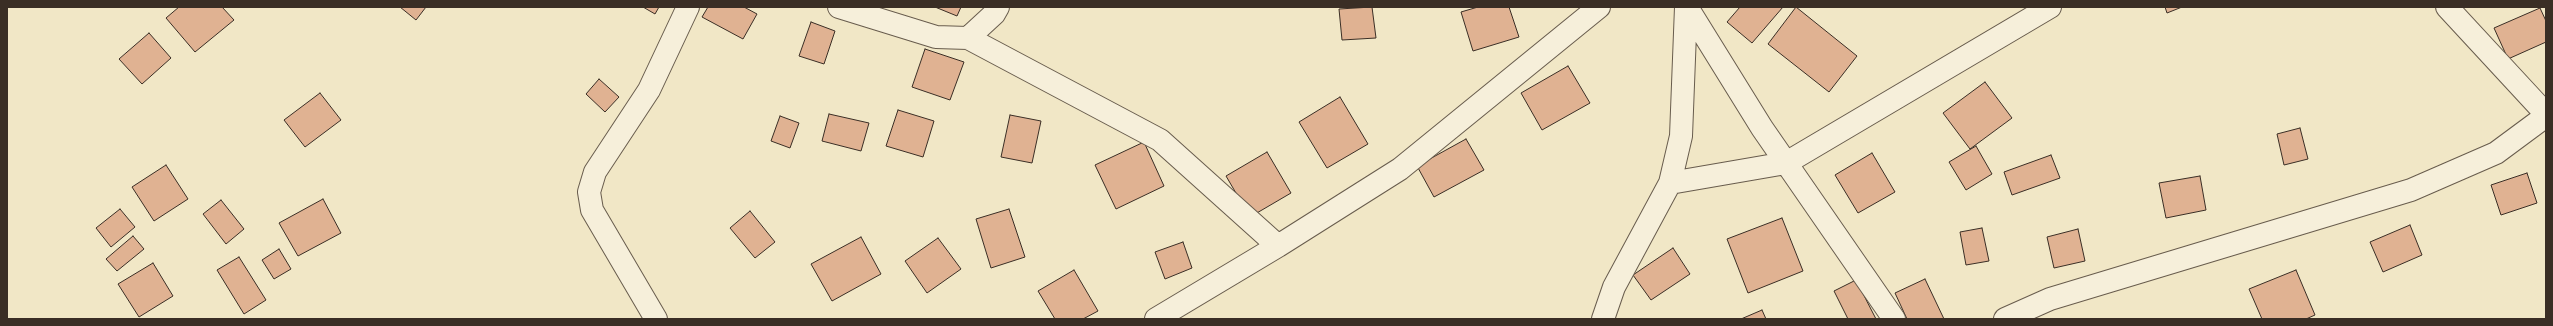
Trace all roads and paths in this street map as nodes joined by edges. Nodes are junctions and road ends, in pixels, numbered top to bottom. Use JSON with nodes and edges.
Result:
{"nodes":[{"id":1,"x":688,"y":7,"type":"edge"},
{"id":2,"x":838,"y":7,"type":"edge"},
{"id":3,"x":998,"y":7,"type":"edge"},
{"id":4,"x":1600,"y":7,"type":"edge"},
{"id":5,"x":1686,"y":7,"type":"edge"},
{"id":6,"x":2050,"y":7,"type":"edge"},
{"id":7,"x":2447,"y":7,"type":"edge"},
{"id":8,"x":968,"y":38,"type":"junction"},
{"id":9,"x":2546,"y":115,"type":"edge"},
{"id":10,"x":1786,"y":163,"type":"junction"},
{"id":11,"x":1670,"y":183,"type":"junction"},
{"id":12,"x":1278,"y":246,"type":"junction"},
{"id":13,"x":656,"y":319,"type":"edge"},
{"id":14,"x":1156,"y":319,"type":"edge"},
{"id":15,"x":1603,"y":319,"type":"edge"},
{"id":16,"x":1894,"y":319,"type":"edge"},
{"id":17,"x":2005,"y":319,"type":"edge"}],
"edges":[{"from":1,"to":13,"type":"street"},
{"from":2,"to":8,"type":"street"},
{"from":3,"to":8,"type":"street"},
{"from":4,"to":12,"type":"street"},
{"from":5,"to":10,"type":"street"},
{"from":5,"to":11,"type":"street"},
{"from":6,"to":10,"type":"street"},
{"from":7,"to":9,"type":"street"},
{"from":8,"to":12,"type":"street"},
{"from":9,"to":17,"type":"street"},
{"from":10,"to":11,"type":"street"},
{"from":10,"to":16,"type":"street"},
{"from":11,"to":15,"type":"street"},
{"from":12,"to":14,"type":"street"}]}
